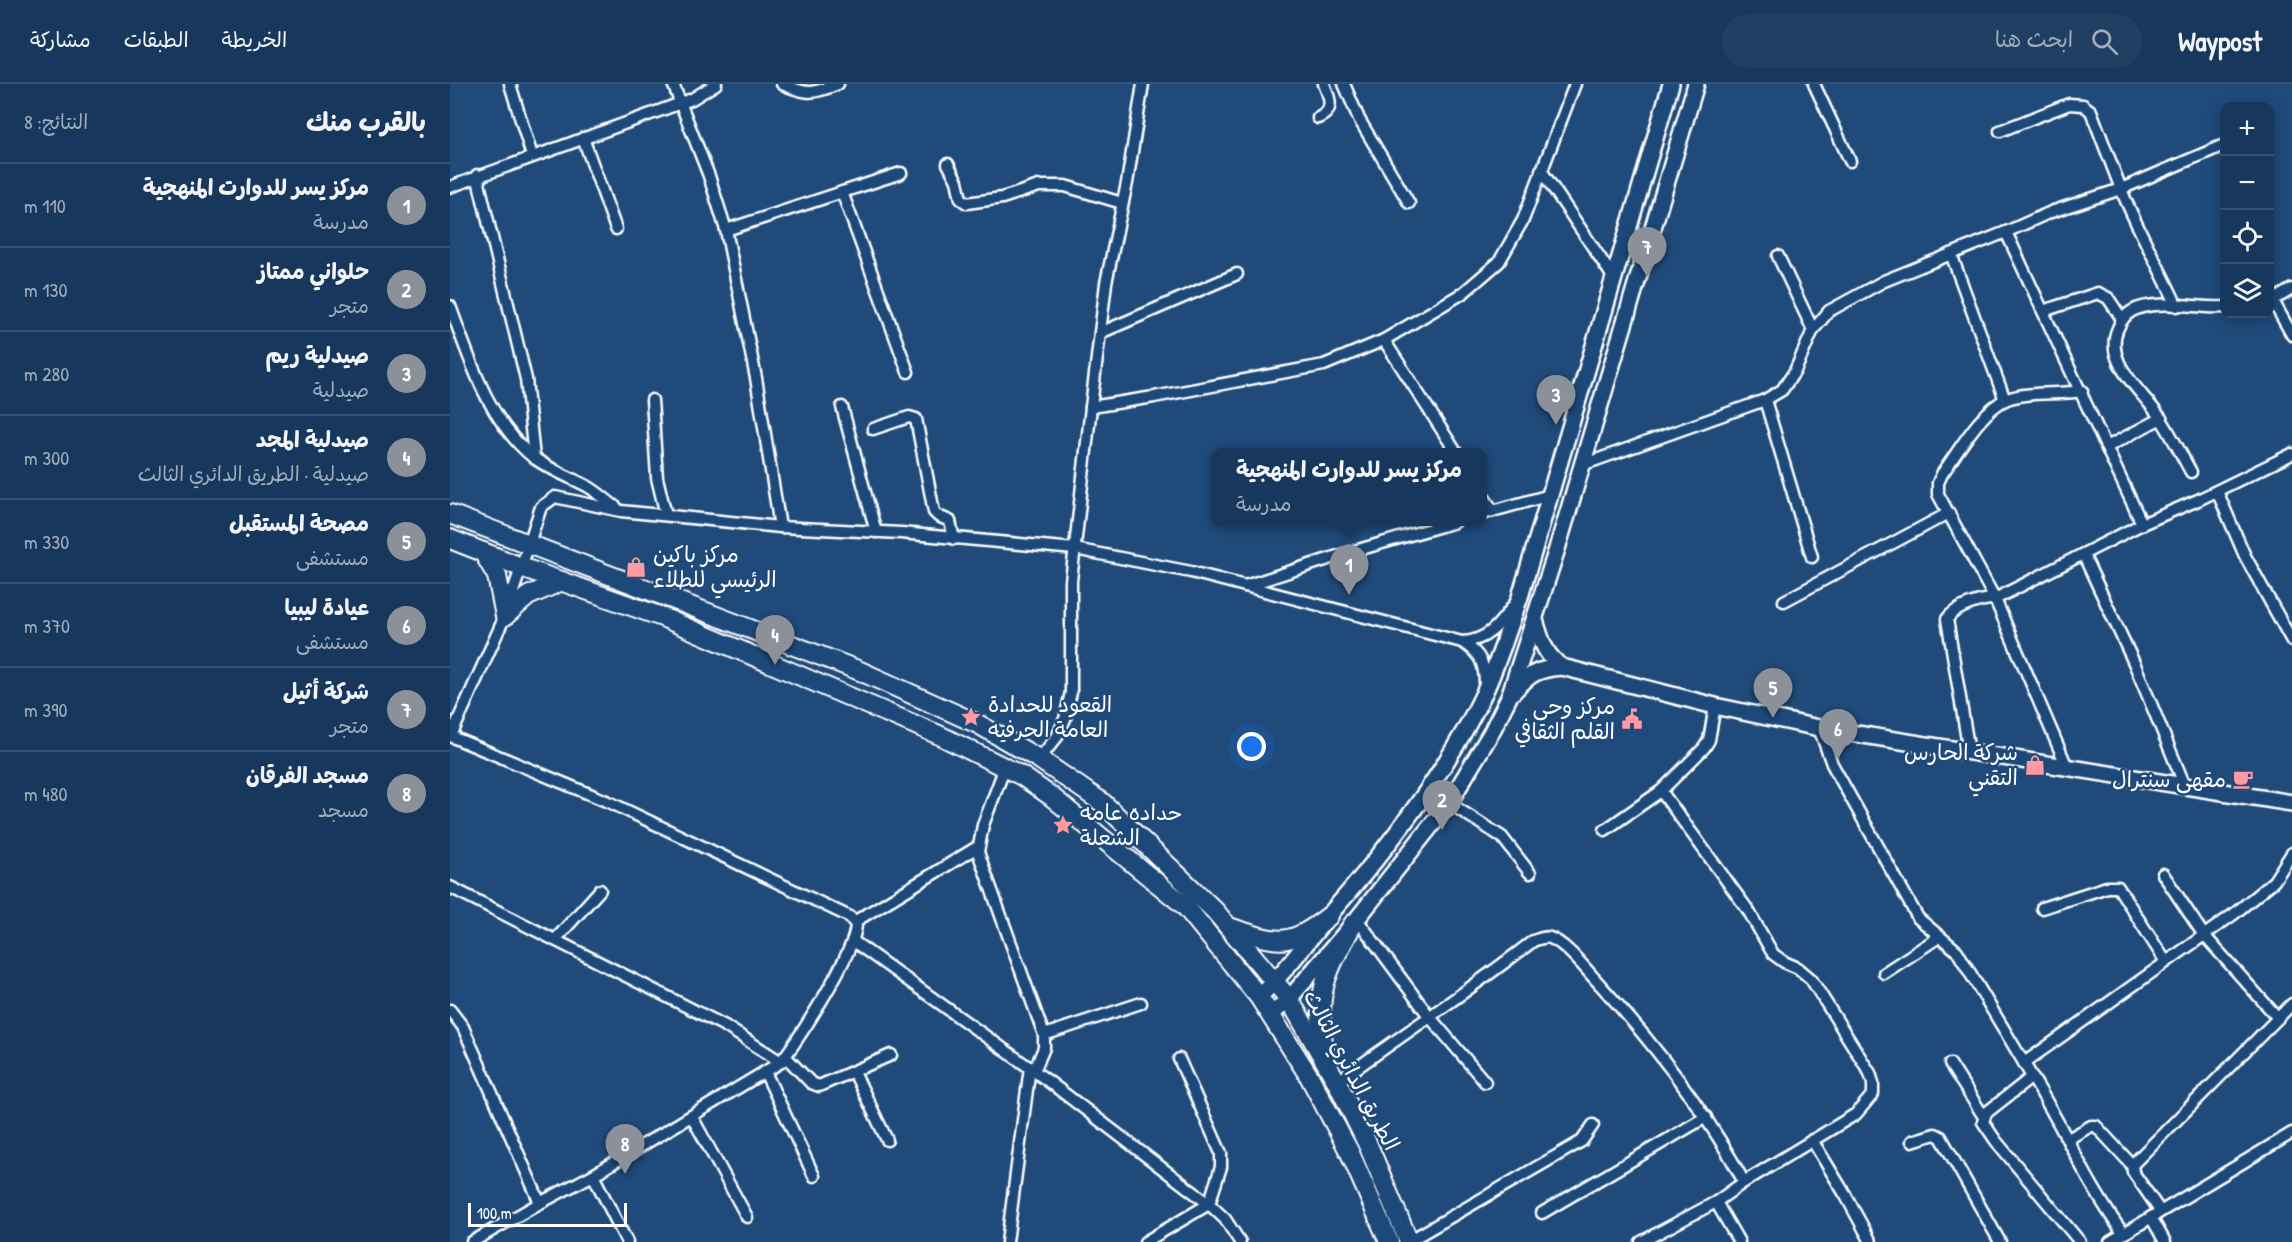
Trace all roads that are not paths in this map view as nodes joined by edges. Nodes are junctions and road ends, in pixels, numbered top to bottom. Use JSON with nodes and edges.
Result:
{"nodes":[{"id":1,"x":510,"y":84,"type":"edge"},
{"id":2,"x":674,"y":84,"type":"edge"},
{"id":3,"x":716,"y":84,"type":"edge"},
{"id":4,"x":782,"y":84,"type":"edge"},
{"id":5,"x":838,"y":84,"type":"edge"},
{"id":6,"x":1143,"y":84,"type":"edge"},
{"id":7,"x":1324,"y":84,"type":"edge"},
{"id":8,"x":1344,"y":84,"type":"edge"},
{"id":9,"x":1575,"y":84,"type":"edge"},
{"id":10,"x":1671,"y":84,"type":"edge"},
{"id":11,"x":1696,"y":84,"type":"edge"},
{"id":12,"x":1814,"y":84,"type":"edge"},
{"id":13,"x":681,"y":103,"type":"junction"},
{"id":14,"x":1318,"y":118,"type":"dead end"},
{"id":15,"x":2000,"y":131,"type":"dead end"},
{"id":16,"x":583,"y":138,"type":"junction"},
{"id":17,"x":2220,"y":147,"type":"edge"},
{"id":18,"x":532,"y":156,"type":"junction"},
{"id":19,"x":1850,"y":161,"type":"dead end"},
{"id":20,"x":1647,"y":163,"type":"junction"},
{"id":21,"x":948,"y":164,"type":"dead end"},
{"id":22,"x":1670,"y":168,"type":"junction"},
{"id":23,"x":1541,"y":170,"type":"junction"},
{"id":24,"x":901,"y":173,"type":"dead end"},
{"id":25,"x":477,"y":175,"type":"junction"},
{"id":26,"x":450,"y":187,"type":"edge"},
{"id":27,"x":2121,"y":189,"type":"junction"},
{"id":28,"x":842,"y":192,"type":"junction"},
{"id":29,"x":1122,"y":203,"type":"junction"},
{"id":30,"x":1409,"y":203,"type":"dead end"},
{"id":31,"x":616,"y":229,"type":"dead end"},
{"id":32,"x":726,"y":230,"type":"junction"},
{"id":33,"x":2006,"y":232,"type":"junction"},
{"id":34,"x":1951,"y":254,"type":"junction"},
{"id":35,"x":1779,"y":256,"type":"dead end"},
{"id":36,"x":1237,"y":274,"type":"dead end"},
{"id":37,"x":1613,"y":277,"type":"junction"},
{"id":38,"x":2292,"y":289,"type":"edge"},
{"id":39,"x":2274,"y":300,"type":"edge"},
{"id":40,"x":450,"y":306,"type":"edge"},
{"id":41,"x":2177,"y":306,"type":"junction"},
{"id":42,"x":2220,"y":307,"type":"edge"},
{"id":43,"x":2274,"y":307,"type":"edge"},
{"id":44,"x":2043,"y":310,"type":"junction"},
{"id":45,"x":2122,"y":319,"type":"junction"},
{"id":46,"x":1814,"y":330,"type":"junction"},
{"id":47,"x":1100,"y":333,"type":"junction"},
{"id":48,"x":2292,"y":335,"type":"edge"},
{"id":49,"x":1384,"y":340,"type":"junction"},
{"id":50,"x":908,"y":372,"type":"dead end"},
{"id":51,"x":2082,"y":392,"type":"junction"},
{"id":52,"x":652,"y":400,"type":"dead end"},
{"id":53,"x":1765,"y":400,"type":"junction"},
{"id":54,"x":2005,"y":400,"type":"junction"},
{"id":55,"x":842,"y":407,"type":"dead end"},
{"id":56,"x":1091,"y":407,"type":"junction"},
{"id":57,"x":2161,"y":418,"type":"junction"},
{"id":58,"x":873,"y":429,"type":"dead end"},
{"id":59,"x":2107,"y":447,"type":"junction"},
{"id":60,"x":1453,"y":448,"type":"edge"},
{"id":61,"x":2292,"y":454,"type":"edge"},
{"id":62,"x":534,"y":458,"type":"junction"},
{"id":63,"x":1582,"y":465,"type":"junction"},
{"id":64,"x":2191,"y":472,"type":"dead end"},
{"id":65,"x":2217,"y":491,"type":"junction"},
{"id":66,"x":1550,"y":495,"type":"junction"},
{"id":67,"x":621,"y":511,"type":"junction"},
{"id":68,"x":1488,"y":512,"type":"edge"},
{"id":69,"x":1949,"y":513,"type":"junction"},
{"id":70,"x":450,"y":514,"type":"edge"},
{"id":71,"x":666,"y":515,"type":"junction"},
{"id":72,"x":2142,"y":524,"type":"junction"},
{"id":73,"x":1441,"y":526,"type":"edge"},
{"id":74,"x":780,"y":527,"type":"junction"},
{"id":75,"x":876,"y":532,"type":"junction"},
{"id":76,"x":954,"y":538,"type":"junction"},
{"id":77,"x":450,"y":539,"type":"edge"},
{"id":78,"x":528,"y":545,"type":"junction"},
{"id":79,"x":1075,"y":549,"type":"junction"},
{"id":80,"x":483,"y":552,"type":"junction"},
{"id":81,"x":2083,"y":554,"type":"junction"},
{"id":82,"x":1812,"y":557,"type":"dead end"},
{"id":83,"x":522,"y":567,"type":"junction"},
{"id":84,"x":562,"y":581,"type":"junction"},
{"id":85,"x":1245,"y":586,"type":"junction"},
{"id":86,"x":1520,"y":597,"type":"junction"},
{"id":87,"x":1995,"y":599,"type":"junction"},
{"id":88,"x":1784,"y":601,"type":"dead end"},
{"id":89,"x":505,"y":616,"type":"junction"},
{"id":90,"x":1535,"y":620,"type":"junction"},
{"id":91,"x":2292,"y":641,"type":"edge"},
{"id":92,"x":1462,"y":642,"type":"junction"},
{"id":93,"x":1562,"y":667,"type":"junction"},
{"id":94,"x":1485,"y":692,"type":"junction"},
{"id":95,"x":1509,"y":697,"type":"junction"},
{"id":96,"x":1715,"y":706,"type":"junction"},
{"id":97,"x":1819,"y":728,"type":"junction"},
{"id":98,"x":451,"y":736,"type":"edge"},
{"id":99,"x":1969,"y":752,"type":"junction"},
{"id":100,"x":1039,"y":759,"type":"junction"},
{"id":101,"x":1005,"y":767,"type":"junction"},
{"id":102,"x":2067,"y":767,"type":"junction"},
{"id":103,"x":2185,"y":786,"type":"junction"},
{"id":104,"x":1661,"y":791,"type":"junction"},
{"id":105,"x":1449,"y":802,"type":"junction"},
{"id":106,"x":2292,"y":803,"type":"edge"},
{"id":107,"x":1605,"y":830,"type":"dead end"},
{"id":108,"x":979,"y":846,"type":"junction"},
{"id":109,"x":2292,"y":853,"type":"edge"},
{"id":110,"x":1530,"y":873,"type":"dead end"},
{"id":111,"x":2163,"y":874,"type":"dead end"},
{"id":112,"x":450,"y":887,"type":"edge"},
{"id":113,"x":600,"y":890,"type":"dead end"},
{"id":114,"x":2042,"y":908,"type":"dead end"},
{"id":115,"x":1329,"y":916,"type":"junction"},
{"id":116,"x":1355,"y":921,"type":"junction"},
{"id":117,"x":854,"y":922,"type":"junction"},
{"id":118,"x":1230,"y":927,"type":"junction"},
{"id":119,"x":2203,"y":934,"type":"junction"},
{"id":120,"x":1939,"y":937,"type":"junction"},
{"id":121,"x":555,"y":940,"type":"junction"},
{"id":122,"x":853,"y":941,"type":"junction"},
{"id":123,"x":2166,"y":962,"type":"junction"},
{"id":124,"x":1884,"y":973,"type":"dead end"},
{"id":125,"x":1276,"y":981,"type":"junction"},
{"id":126,"x":1258,"y":997,"type":"junction"},
{"id":127,"x":1289,"y":999,"type":"junction"},
{"id":128,"x":1140,"y":1003,"type":"dead end"},
{"id":129,"x":2292,"y":1004,"type":"edge"},
{"id":130,"x":450,"y":1010,"type":"edge"},
{"id":131,"x":1271,"y":1015,"type":"junction"},
{"id":132,"x":1429,"y":1016,"type":"junction"},
{"id":133,"x":2278,"y":1018,"type":"junction"},
{"id":134,"x":1044,"y":1035,"type":"junction"},
{"id":135,"x":891,"y":1054,"type":"dead end"},
{"id":136,"x":783,"y":1059,"type":"junction"},
{"id":137,"x":1179,"y":1059,"type":"dead end"},
{"id":138,"x":1326,"y":1060,"type":"junction"},
{"id":139,"x":2024,"y":1063,"type":"junction"},
{"id":140,"x":1950,"y":1064,"type":"dead end"},
{"id":141,"x":1032,"y":1069,"type":"junction"},
{"id":142,"x":765,"y":1072,"type":"junction"},
{"id":143,"x":854,"y":1072,"type":"junction"},
{"id":144,"x":2032,"y":1077,"type":"junction"},
{"id":145,"x":1337,"y":1082,"type":"junction"},
{"id":146,"x":1485,"y":1082,"type":"dead end"},
{"id":147,"x":692,"y":1117,"type":"junction"},
{"id":148,"x":1706,"y":1117,"type":"junction"},
{"id":149,"x":1984,"y":1117,"type":"junction"},
{"id":150,"x":1593,"y":1125,"type":"dead end"},
{"id":151,"x":2292,"y":1133,"type":"edge"},
{"id":152,"x":2068,"y":1139,"type":"junction"},
{"id":153,"x":887,"y":1140,"type":"dead end"},
{"id":154,"x":1812,"y":1140,"type":"junction"},
{"id":155,"x":1912,"y":1141,"type":"dead end"},
{"id":156,"x":2132,"y":1166,"type":"junction"},
{"id":157,"x":593,"y":1175,"type":"junction"},
{"id":158,"x":814,"y":1176,"type":"dead end"},
{"id":159,"x":1744,"y":1182,"type":"junction"},
{"id":160,"x":1716,"y":1202,"type":"junction"},
{"id":161,"x":540,"y":1203,"type":"junction"},
{"id":162,"x":1209,"y":1204,"type":"junction"},
{"id":163,"x":1542,"y":1213,"type":"dead end"},
{"id":164,"x":2155,"y":1214,"type":"junction"},
{"id":165,"x":747,"y":1217,"type":"dead end"},
{"id":166,"x":2123,"y":1233,"type":"junction"},
{"id":167,"x":1409,"y":1241,"type":"edge"},
{"id":168,"x":472,"y":1242,"type":"edge"},
{"id":169,"x":627,"y":1242,"type":"edge"},
{"id":170,"x":1007,"y":1242,"type":"edge"},
{"id":171,"x":1145,"y":1242,"type":"edge"},
{"id":172,"x":1239,"y":1242,"type":"edge"},
{"id":173,"x":1389,"y":1242,"type":"edge"},
{"id":174,"x":1641,"y":1242,"type":"edge"},
{"id":175,"x":1738,"y":1242,"type":"edge"},
{"id":176,"x":1871,"y":1242,"type":"edge"},
{"id":177,"x":2000,"y":1242,"type":"edge"},
{"id":178,"x":2080,"y":1242,"type":"edge"},
{"id":179,"x":2110,"y":1242,"type":"edge"},
{"id":180,"x":2165,"y":1242,"type":"edge"}],
"edges":[{"from":1,"to":18,"type":"street"},
{"from":2,"to":13,"type":"street"},
{"from":3,"to":13,"type":"street"},
{"from":4,"to":5,"type":"street"},
{"from":6,"to":29,"type":"street"},
{"from":7,"to":14,"type":"street"},
{"from":8,"to":30,"type":"street"},
{"from":9,"to":23,"type":"street"},
{"from":10,"to":20,"type":"main road"},
{"from":11,"to":22,"type":"main road"},
{"from":12,"to":19,"type":"street"},
{"from":13,"to":16,"type":"street"},
{"from":13,"to":32,"type":"street"},
{"from":15,"to":27,"type":"street"},
{"from":16,"to":18,"type":"street"},
{"from":16,"to":31,"type":"street"},
{"from":17,"to":27,"type":"street"},
{"from":18,"to":25,"type":"street"},
{"from":20,"to":22,"type":"main road"},
{"from":20,"to":37,"type":"main road"},
{"from":21,"to":29,"type":"street"},
{"from":22,"to":63,"type":"main road"},
{"from":23,"to":37,"type":"street"},
{"from":23,"to":49,"type":"street"},
{"from":24,"to":28,"type":"street"},
{"from":25,"to":26,"type":"street"},
{"from":25,"to":62,"type":"street"},
{"from":27,"to":33,"type":"street"},
{"from":27,"to":41,"type":"street"},
{"from":28,"to":32,"type":"street"},
{"from":28,"to":50,"type":"street"},
{"from":29,"to":47,"type":"street"},
{"from":32,"to":74,"type":"street"},
{"from":33,"to":34,"type":"street"},
{"from":33,"to":44,"type":"street"},
{"from":34,"to":46,"type":"street"},
{"from":34,"to":54,"type":"street"},
{"from":35,"to":46,"type":"street"},
{"from":36,"to":47,"type":"street"},
{"from":37,"to":66,"type":"main road"},
{"from":38,"to":39,"type":"street"},
{"from":40,"to":62,"type":"street"},
{"from":41,"to":42,"type":"street"},
{"from":41,"to":45,"type":"street"},
{"from":43,"to":48,"type":"street"},
{"from":44,"to":45,"type":"street"},
{"from":44,"to":51,"type":"street"},
{"from":45,"to":57,"type":"street"},
{"from":46,"to":53,"type":"street"},
{"from":47,"to":56,"type":"street"},
{"from":49,"to":56,"type":"street"},
{"from":49,"to":60,"type":"street"},
{"from":51,"to":54,"type":"street"},
{"from":51,"to":59,"type":"street"},
{"from":52,"to":71,"type":"street"},
{"from":53,"to":63,"type":"street"},
{"from":53,"to":82,"type":"street"},
{"from":54,"to":69,"type":"street"},
{"from":55,"to":75,"type":"street"},
{"from":56,"to":79,"type":"street"},
{"from":57,"to":59,"type":"street"},
{"from":57,"to":64,"type":"street"},
{"from":58,"to":76,"type":"street"},
{"from":59,"to":72,"type":"street"},
{"from":61,"to":65,"type":"street"},
{"from":62,"to":67,"type":"street"},
{"from":63,"to":90,"type":"main road"},
{"from":65,"to":72,"type":"street"},
{"from":65,"to":91,"type":"street"},
{"from":66,"to":68,"type":"street"},
{"from":66,"to":86,"type":"main road"},
{"from":67,"to":71,"type":"street"},
{"from":67,"to":78,"type":"street"},
{"from":69,"to":87,"type":"street"},
{"from":69,"to":88,"type":"street"},
{"from":70,"to":78,"type":"main road","name":"الطريق الدائري الثالث"},
{"from":71,"to":74,"type":"street"},
{"from":72,"to":81,"type":"street"},
{"from":73,"to":85,"type":"street"},
{"from":74,"to":75,"type":"street"},
{"from":75,"to":76,"type":"street"},
{"from":76,"to":79,"type":"street"},
{"from":77,"to":80,"type":"main road","name":"الطريق الدائري الثالث"},
{"from":78,"to":83,"type":"street"},
{"from":78,"to":100,"type":"main road","name":"الطريق الدائري الثالث"},
{"from":79,"to":85,"type":"street"},
{"from":79,"to":100,"type":"street"},
{"from":80,"to":83,"type":"main road","name":"الطريق الدائري الثالث"},
{"from":80,"to":89,"type":"main road"},
{"from":81,"to":87,"type":"street"},
{"from":81,"to":103,"type":"street"},
{"from":83,"to":84,"type":"main road","name":"الطريق الدائري الثالث"},
{"from":83,"to":89,"type":"street"},
{"from":84,"to":89,"type":"main road"},
{"from":84,"to":101,"type":"main road","name":"الطريق الدائري الثالث"},
{"from":85,"to":92,"type":"street"},
{"from":86,"to":92,"type":"street"},
{"from":86,"to":94,"type":"main road"},
{"from":87,"to":99,"type":"street"},
{"from":87,"to":102,"type":"street"},
{"from":89,"to":98,"type":"street"},
{"from":90,"to":93,"type":"main road"},
{"from":90,"to":95,"type":"main road"},
{"from":92,"to":94,"type":"street"},
{"from":93,"to":95,"type":"main road"},
{"from":93,"to":96,"type":"main road"},
{"from":94,"to":115,"type":"main road"},
{"from":95,"to":105,"type":"main road"},
{"from":96,"to":97,"type":"main road"},
{"from":96,"to":104,"type":"street"},
{"from":97,"to":99,"type":"main road"},
{"from":97,"to":120,"type":"street"},
{"from":98,"to":117,"type":"street"},
{"from":99,"to":102,"type":"main road"},
{"from":100,"to":118,"type":"main road","name":"الطريق الدائري الثالث"},
{"from":101,"to":108,"type":"street"},
{"from":101,"to":126,"type":"main road","name":"الطريق الدائري الثالث"},
{"from":102,"to":103,"type":"main road"},
{"from":103,"to":106,"type":"main road"},
{"from":104,"to":107,"type":"street"},
{"from":104,"to":154,"type":"street"},
{"from":105,"to":110,"type":"street"},
{"from":105,"to":116,"type":"main road"},
{"from":108,"to":117,"type":"street"},
{"from":108,"to":134,"type":"street"},
{"from":109,"to":119,"type":"street"},
{"from":111,"to":119,"type":"street"},
{"from":112,"to":121,"type":"street"},
{"from":113,"to":121,"type":"street"},
{"from":114,"to":123,"type":"street"},
{"from":115,"to":118,"type":"main road"},
{"from":115,"to":125,"type":"main road"},
{"from":116,"to":127,"type":"main road"},
{"from":116,"to":132,"type":"street"},
{"from":116,"to":138,"type":"main road"},
{"from":117,"to":122,"type":"street"},
{"from":118,"to":125,"type":"main road","name":"الطريق الدائري الثالث"},
{"from":119,"to":123,"type":"street"},
{"from":119,"to":133,"type":"street"},
{"from":120,"to":124,"type":"street"},
{"from":120,"to":139,"type":"street"},
{"from":121,"to":136,"type":"street"},
{"from":122,"to":136,"type":"street"},
{"from":122,"to":141,"type":"street"},
{"from":123,"to":139,"type":"street"},
{"from":125,"to":126,"type":"main road"},
{"from":125,"to":127,"type":"main road","name":"الطريق الدائري الثالث"},
{"from":126,"to":131,"type":"main road","name":"الطريق الدائري الثالث"},
{"from":127,"to":131,"type":"main road"},
{"from":127,"to":138,"type":"main road","name":"الطريق الدائري الثالث"},
{"from":128,"to":134,"type":"street"},
{"from":129,"to":133,"type":"street"},
{"from":130,"to":161,"type":"street"},
{"from":131,"to":173,"type":"main road","name":"الطريق الدائري الثالث"},
{"from":132,"to":145,"type":"street"},
{"from":132,"to":146,"type":"street"},
{"from":132,"to":148,"type":"street"},
{"from":133,"to":156,"type":"street"},
{"from":134,"to":141,"type":"street"},
{"from":135,"to":143,"type":"street"},
{"from":136,"to":142,"type":"street"},
{"from":136,"to":143,"type":"street"},
{"from":137,"to":162,"type":"street"},
{"from":138,"to":145,"type":"main road","name":"الطريق الدائري الثالث"},
{"from":139,"to":144,"type":"street"},
{"from":140,"to":149,"type":"street"},
{"from":141,"to":162,"type":"street"},
{"from":141,"to":170,"type":"street"},
{"from":142,"to":147,"type":"street"},
{"from":142,"to":158,"type":"street"},
{"from":143,"to":153,"type":"street"},
{"from":144,"to":149,"type":"street"},
{"from":144,"to":152,"type":"street"},
{"from":145,"to":167,"type":"main road","name":"الطريق الدائري الثالث"},
{"from":147,"to":157,"type":"street"},
{"from":147,"to":165,"type":"street"},
{"from":148,"to":159,"type":"street"},
{"from":148,"to":163,"type":"street"},
{"from":149,"to":178,"type":"street"},
{"from":150,"to":167,"type":"street"},
{"from":151,"to":164,"type":"street"},
{"from":152,"to":156,"type":"street"},
{"from":152,"to":166,"type":"street"},
{"from":154,"to":159,"type":"street"},
{"from":154,"to":176,"type":"street"},
{"from":155,"to":177,"type":"street"},
{"from":156,"to":164,"type":"street"},
{"from":157,"to":161,"type":"street"},
{"from":157,"to":169,"type":"street"},
{"from":159,"to":160,"type":"street"},
{"from":160,"to":174,"type":"street"},
{"from":160,"to":175,"type":"street"},
{"from":161,"to":168,"type":"street"},
{"from":162,"to":171,"type":"street"},
{"from":162,"to":172,"type":"street"},
{"from":164,"to":166,"type":"street"},
{"from":164,"to":180,"type":"street"},
{"from":166,"to":179,"type":"street"}]}
